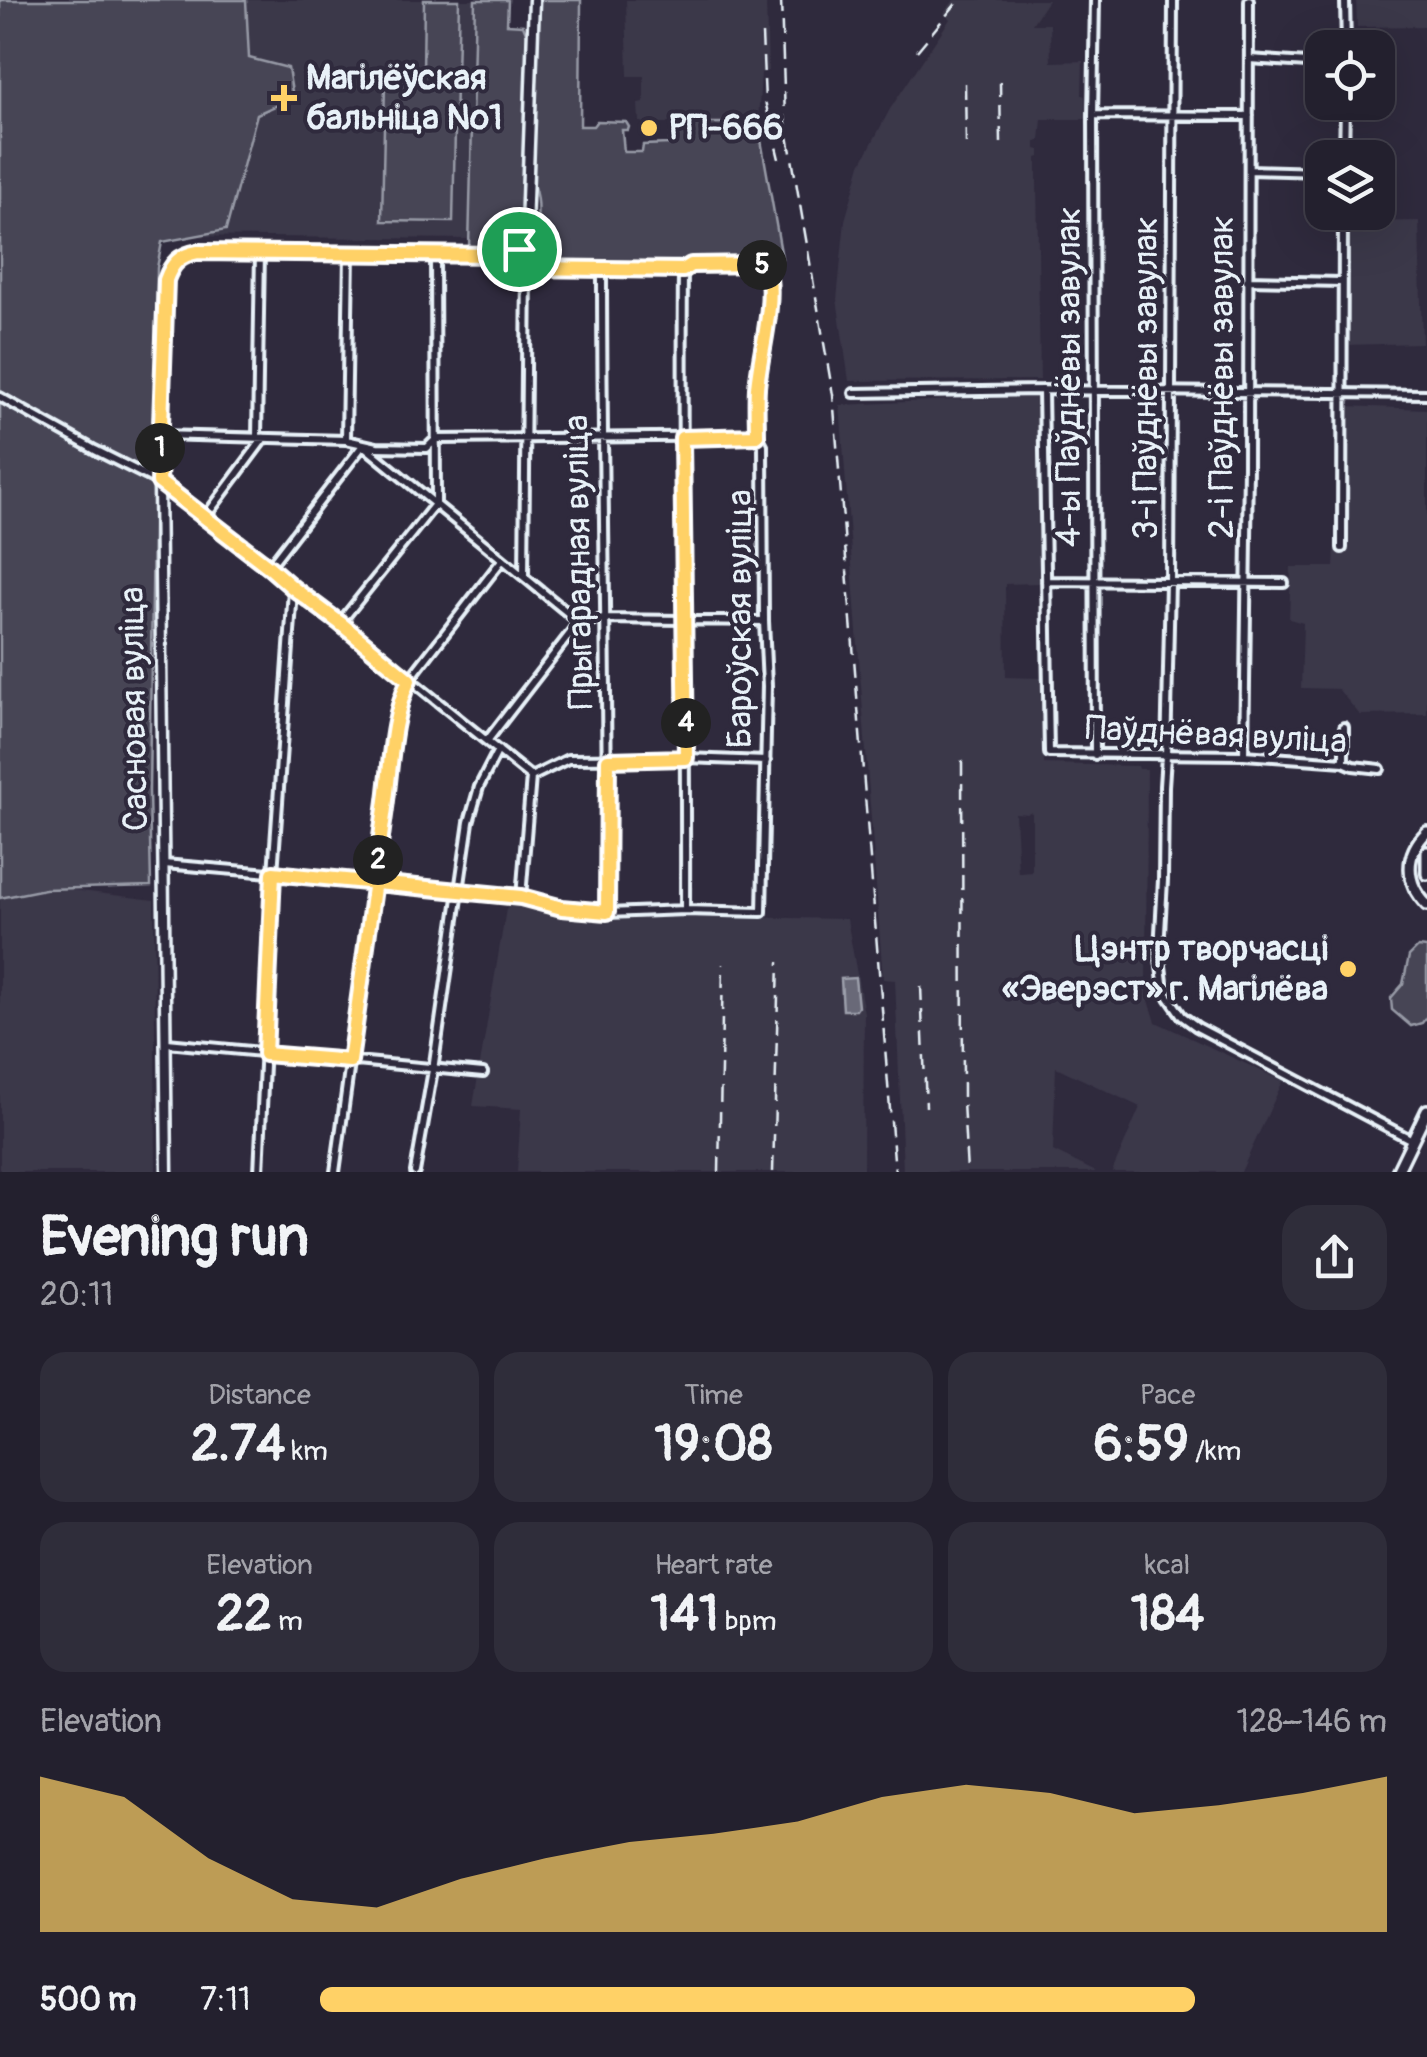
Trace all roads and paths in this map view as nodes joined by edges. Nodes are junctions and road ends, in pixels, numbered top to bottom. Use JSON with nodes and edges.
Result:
{"nodes":[{"id":1,"x":534,"y":0,"type":"edge"},
{"id":2,"x":1096,"y":0,"type":"edge"},
{"id":3,"x":1172,"y":0,"type":"edge"},
{"id":4,"x":1249,"y":0,"type":"edge"},
{"id":5,"x":1345,"y":0,"type":"edge"},
{"id":6,"x":1346,"y":30,"type":"edge"},
{"id":7,"x":1249,"y":59,"type":"junction"},
{"id":8,"x":1305,"y":63,"type":"edge"},
{"id":9,"x":1093,"y":115,"type":"junction"},
{"id":10,"x":1172,"y":116,"type":"junction"},
{"id":11,"x":1250,"y":116,"type":"junction"},
{"id":12,"x":1249,"y":170,"type":"junction"},
{"id":13,"x":1305,"y":172,"type":"edge"},
{"id":14,"x":1343,"y":230,"type":"edge"},
{"id":15,"x":519,"y":249,"type":"junction"},
{"id":16,"x":260,"y":251,"type":"junction"},
{"id":17,"x":349,"y":253,"type":"junction"},
{"id":18,"x":436,"y":254,"type":"junction"},
{"id":19,"x":526,"y":268,"type":"junction"},
{"id":20,"x":602,"y":270,"type":"junction"},
{"id":21,"x":683,"y":270,"type":"junction"},
{"id":22,"x":1247,"y":280,"type":"junction"},
{"id":23,"x":1342,"y":282,"type":"junction"},
{"id":24,"x":1043,"y":390,"type":"junction"},
{"id":25,"x":1094,"y":390,"type":"junction"},
{"id":26,"x":1170,"y":391,"type":"junction"},
{"id":27,"x":1247,"y":392,"type":"junction"},
{"id":28,"x":1342,"y":392,"type":"junction"},
{"id":29,"x":854,"y":393,"type":"dead end"},
{"id":30,"x":1427,"y":394,"type":"edge"},
{"id":31,"x":0,"y":398,"type":"edge"},
{"id":32,"x":160,"y":435,"type":"junction"},
{"id":33,"x":757,"y":436,"type":"junction"},
{"id":34,"x":261,"y":438,"type":"junction"},
{"id":35,"x":436,"y":438,"type":"junction"},
{"id":36,"x":602,"y":438,"type":"junction"},
{"id":37,"x":682,"y":438,"type":"junction"},
{"id":38,"x":526,"y":439,"type":"junction"},
{"id":39,"x":346,"y":440,"type":"junction"},
{"id":40,"x":363,"y":445,"type":"junction"},
{"id":41,"x":159,"y":482,"type":"junction"},
{"id":42,"x":436,"y":503,"type":"junction"},
{"id":43,"x":206,"y":516,"type":"junction"},
{"id":44,"x":1342,"y":548,"type":"dead end"},
{"id":45,"x":502,"y":560,"type":"junction"},
{"id":46,"x":269,"y":567,"type":"junction"},
{"id":47,"x":524,"y":576,"type":"junction"},
{"id":48,"x":1046,"y":582,"type":"junction"},
{"id":49,"x":1094,"y":582,"type":"junction"},
{"id":50,"x":1170,"y":582,"type":"junction"},
{"id":51,"x":1246,"y":582,"type":"junction"},
{"id":52,"x":1284,"y":583,"type":"dead end"},
{"id":53,"x":293,"y":588,"type":"junction"},
{"id":54,"x":603,"y":619,"type":"junction"},
{"id":55,"x":685,"y":619,"type":"junction"},
{"id":56,"x":764,"y":620,"type":"junction"},
{"id":57,"x":579,"y":622,"type":"junction"},
{"id":58,"x":340,"y":623,"type":"junction"},
{"id":59,"x":409,"y":680,"type":"junction"},
{"id":60,"x":1344,"y":728,"type":"dead end"},
{"id":61,"x":487,"y":741,"type":"junction"},
{"id":62,"x":498,"y":750,"type":"junction"},
{"id":63,"x":1095,"y":755,"type":"junction"},
{"id":64,"x":1244,"y":755,"type":"junction"},
{"id":65,"x":1166,"y":756,"type":"junction"},
{"id":66,"x":686,"y":758,"type":"junction"},
{"id":67,"x":608,"y":760,"type":"junction"},
{"id":68,"x":766,"y":761,"type":"junction"},
{"id":69,"x":1344,"y":762,"type":"junction"},
{"id":70,"x":1380,"y":769,"type":"dead end"},
{"id":71,"x":531,"y":777,"type":"junction"},
{"id":72,"x":1427,"y":832,"type":"edge"},
{"id":73,"x":1427,"y":852,"type":"edge"},
{"id":74,"x":164,"y":864,"type":"junction"},
{"id":75,"x":273,"y":873,"type":"junction"},
{"id":76,"x":1427,"y":874,"type":"edge"},
{"id":77,"x":375,"y":882,"type":"junction"},
{"id":78,"x":460,"y":890,"type":"junction"},
{"id":79,"x":521,"y":897,"type":"junction"},
{"id":80,"x":1427,"y":904,"type":"edge"},
{"id":81,"x":685,"y":910,"type":"junction"},
{"id":82,"x":607,"y":912,"type":"junction"},
{"id":83,"x":166,"y":1043,"type":"junction"},
{"id":84,"x":265,"y":1054,"type":"junction"},
{"id":85,"x":350,"y":1061,"type":"junction"},
{"id":86,"x":433,"y":1070,"type":"junction"},
{"id":87,"x":484,"y":1074,"type":"dead end"},
{"id":88,"x":1427,"y":1110,"type":"edge"},
{"id":89,"x":1412,"y":1140,"type":"junction"},
{"id":90,"x":167,"y":1172,"type":"edge"},
{"id":91,"x":259,"y":1172,"type":"edge"},
{"id":92,"x":335,"y":1172,"type":"edge"},
{"id":93,"x":416,"y":1172,"type":"edge"},
{"id":94,"x":1397,"y":1172,"type":"edge"}],
"edges":[{"from":1,"to":15,"type":"main road"},
{"from":2,"to":9,"type":"street","name":"4-ы Паўднёвы завулак"},
{"from":3,"to":10,"type":"street","name":"3-і Паўднёвы завулак"},
{"from":4,"to":7,"type":"street","name":"2-і Паўднёвы завулак"},
{"from":5,"to":6,"type":"street"},
{"from":7,"to":8,"type":"street"},
{"from":7,"to":11,"type":"street","name":"2-і Паўднёвы завулак"},
{"from":9,"to":10,"type":"street"},
{"from":9,"to":25,"type":"street","name":"4-ы Паўднёвы завулак"},
{"from":10,"to":11,"type":"street"},
{"from":10,"to":26,"type":"street","name":"3-і Паўднёвы завулак"},
{"from":11,"to":12,"type":"street","name":"2-і Паўднёвы завулак"},
{"from":12,"to":13,"type":"street"},
{"from":12,"to":22,"type":"street","name":"2-і Паўднёвы завулак"},
{"from":14,"to":23,"type":"street"},
{"from":15,"to":18,"type":"main road"},
{"from":15,"to":19,"type":"street"},
{"from":16,"to":17,"type":"main road"},
{"from":16,"to":32,"type":"main road","name":"Сасновая вуліца"},
{"from":16,"to":34,"type":"street"},
{"from":17,"to":18,"type":"main road"},
{"from":17,"to":39,"type":"street"},
{"from":18,"to":35,"type":"street"},
{"from":19,"to":20,"type":"street"},
{"from":19,"to":38,"type":"street"},
{"from":20,"to":21,"type":"street"},
{"from":20,"to":36,"type":"street","name":"Прыгарадная вуліца"},
{"from":21,"to":33,"type":"street","name":"Бароўская вуліца"},
{"from":21,"to":37,"type":"street"},
{"from":22,"to":23,"type":"street"},
{"from":22,"to":27,"type":"street","name":"2-і Паўднёвы завулак"},
{"from":23,"to":28,"type":"street"},
{"from":24,"to":25,"type":"street"},
{"from":24,"to":29,"type":"street"},
{"from":24,"to":48,"type":"street"},
{"from":25,"to":26,"type":"street"},
{"from":25,"to":49,"type":"street","name":"4-ы Паўднёвы завулак"},
{"from":26,"to":27,"type":"street"},
{"from":26,"to":50,"type":"street","name":"3-і Паўднёвы завулак"},
{"from":27,"to":28,"type":"street"},
{"from":27,"to":51,"type":"street","name":"2-і Паўднёвы завулак"},
{"from":28,"to":30,"type":"street"},
{"from":28,"to":44,"type":"street"},
{"from":31,"to":41,"type":"street"},
{"from":32,"to":34,"type":"street"},
{"from":32,"to":41,"type":"main road","name":"Сасновая вуліца"},
{"from":33,"to":37,"type":"street"},
{"from":33,"to":56,"type":"street","name":"Бароўская вуліца"},
{"from":34,"to":39,"type":"street"},
{"from":34,"to":43,"type":"street"},
{"from":35,"to":38,"type":"street"},
{"from":35,"to":40,"type":"street"},
{"from":35,"to":42,"type":"street"},
{"from":36,"to":37,"type":"street"},
{"from":36,"to":38,"type":"street"},
{"from":36,"to":54,"type":"street","name":"Прыгарадная вуліца"},
{"from":37,"to":55,"type":"street"},
{"from":38,"to":47,"type":"street"},
{"from":39,"to":40,"type":"street"},
{"from":40,"to":42,"type":"street"},
{"from":40,"to":46,"type":"street"},
{"from":41,"to":43,"type":"street"},
{"from":41,"to":74,"type":"main road","name":"Сасновая вуліца"},
{"from":42,"to":45,"type":"street"},
{"from":42,"to":58,"type":"street"},
{"from":43,"to":46,"type":"street"},
{"from":45,"to":47,"type":"street"},
{"from":45,"to":59,"type":"street"},
{"from":46,"to":53,"type":"street"},
{"from":47,"to":57,"type":"street"},
{"from":48,"to":49,"type":"street"},
{"from":48,"to":63,"type":"street","name":"Паўднёвая вуліца"},
{"from":49,"to":50,"type":"street"},
{"from":49,"to":63,"type":"street","name":"4-ы Паўднёвы завулак"},
{"from":50,"to":51,"type":"street"},
{"from":50,"to":65,"type":"street","name":"3-і Паўднёвы завулак"},
{"from":51,"to":52,"type":"street"},
{"from":51,"to":64,"type":"street","name":"2-і Паўднёвы завулак"},
{"from":53,"to":58,"type":"street"},
{"from":53,"to":75,"type":"street"},
{"from":54,"to":55,"type":"street"},
{"from":54,"to":57,"type":"street"},
{"from":54,"to":67,"type":"street","name":"Прыгарадная вуліца"},
{"from":55,"to":56,"type":"street"},
{"from":55,"to":66,"type":"street"},
{"from":56,"to":68,"type":"street","name":"Бароўская вуліца"},
{"from":57,"to":61,"type":"street"},
{"from":58,"to":59,"type":"street"},
{"from":59,"to":61,"type":"street"},
{"from":59,"to":77,"type":"street"},
{"from":60,"to":69,"type":"street"},
{"from":61,"to":62,"type":"street"},
{"from":62,"to":71,"type":"street"},
{"from":62,"to":78,"type":"street"},
{"from":63,"to":65,"type":"street","name":"Паўднёвая вуліца"},
{"from":64,"to":65,"type":"street","name":"Паўднёвая вуліца"},
{"from":64,"to":69,"type":"street","name":"Паўднёвая вуліца"},
{"from":65,"to":89,"type":"street","name":"3-і Паўднёвы завулак"},
{"from":66,"to":67,"type":"street"},
{"from":66,"to":68,"type":"street"},
{"from":66,"to":81,"type":"street"},
{"from":67,"to":71,"type":"street"},
{"from":67,"to":82,"type":"street","name":"Прыгарадная вуліца"},
{"from":68,"to":81,"type":"street","name":"Бароўская вуліца"},
{"from":69,"to":70,"type":"street","name":"Паўднёвая вуліца"},
{"from":71,"to":79,"type":"street"},
{"from":72,"to":80,"type":"main road"},
{"from":73,"to":76,"type":"main road"},
{"from":74,"to":75,"type":"street"},
{"from":74,"to":83,"type":"main road","name":"Сасновая вуліца"},
{"from":75,"to":77,"type":"street"},
{"from":75,"to":84,"type":"street"},
{"from":77,"to":78,"type":"street"},
{"from":77,"to":85,"type":"street"},
{"from":78,"to":79,"type":"street"},
{"from":78,"to":86,"type":"street"},
{"from":79,"to":82,"type":"street"},
{"from":81,"to":82,"type":"street"},
{"from":83,"to":84,"type":"street"},
{"from":83,"to":90,"type":"main road","name":"Сасновая вуліца"},
{"from":84,"to":85,"type":"street"},
{"from":84,"to":91,"type":"street"},
{"from":85,"to":86,"type":"street"},
{"from":85,"to":92,"type":"street"},
{"from":86,"to":87,"type":"street"},
{"from":86,"to":93,"type":"street"},
{"from":88,"to":89,"type":"main road"},
{"from":89,"to":94,"type":"main road"}]}
